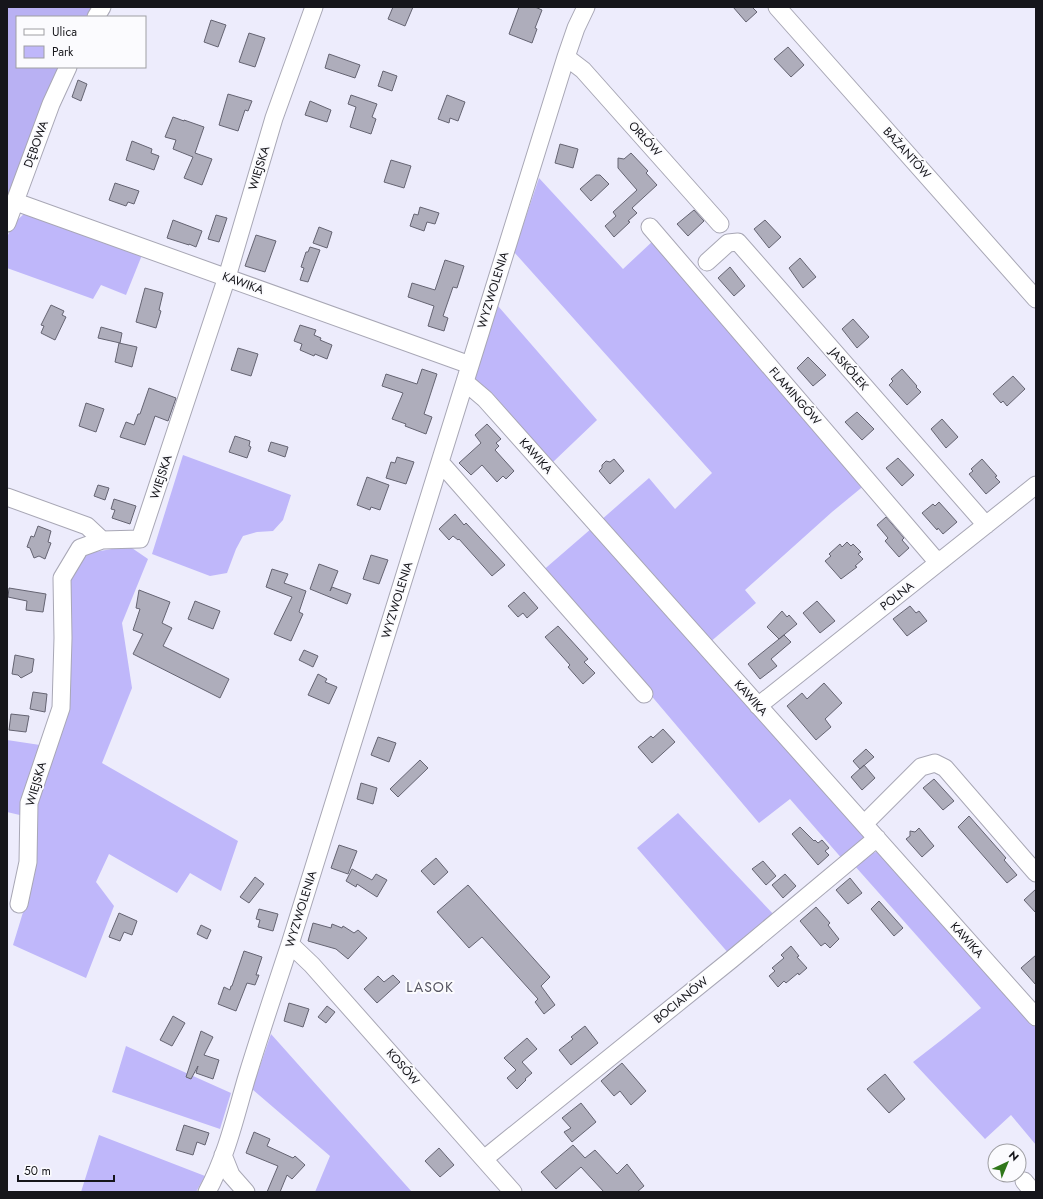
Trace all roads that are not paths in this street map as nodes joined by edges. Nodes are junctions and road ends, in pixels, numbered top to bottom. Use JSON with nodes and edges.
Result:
{"nodes":[{"id":1,"x":102,"y":7,"type":"edge"},
{"id":2,"x":314,"y":7,"type":"edge"},
{"id":3,"x":586,"y":7,"type":"edge"},
{"id":4,"x":777,"y":7,"type":"edge"},
{"id":5,"x":97,"y":16,"type":"edge"},
{"id":6,"x":566,"y":57,"type":"junction"},
{"id":7,"x":68,"y":68,"type":"edge"},
{"id":8,"x":16,"y":202,"type":"junction"},
{"id":9,"x":7,"y":223,"type":"edge"},
{"id":10,"x":720,"y":224,"type":"dead end"},
{"id":11,"x":650,"y":227,"type":"dead end"},
{"id":12,"x":706,"y":262,"type":"dead end"},
{"id":13,"x":227,"y":277,"type":"junction"},
{"id":14,"x":1036,"y":299,"type":"edge"},
{"id":15,"x":470,"y":365,"type":"junction"},
{"id":16,"x":465,"y":382,"type":"junction"},
{"id":17,"x":440,"y":462,"type":"junction"},
{"id":18,"x":1036,"y":485,"type":"edge"},
{"id":19,"x":7,"y":497,"type":"edge"},
{"id":20,"x":986,"y":525,"type":"junction"},
{"id":21,"x":102,"y":540,"type":"junction"},
{"id":22,"x":942,"y":560,"type":"junction"},
{"id":23,"x":644,"y":694,"type":"dead end"},
{"id":24,"x":758,"y":706,"type":"junction"},
{"id":25,"x":864,"y":824,"type":"junction"},
{"id":26,"x":877,"y":838,"type":"junction"},
{"id":27,"x":1036,"y":873,"type":"edge"},
{"id":28,"x":19,"y":904,"type":"dead end"},
{"id":29,"x":290,"y":944,"type":"junction"},
{"id":30,"x":1036,"y":1017,"type":"edge"},
{"id":31,"x":223,"y":1155,"type":"junction"},
{"id":32,"x":484,"y":1158,"type":"junction"},
{"id":33,"x":207,"y":1192,"type":"edge"},
{"id":34,"x":246,"y":1192,"type":"edge"},
{"id":35,"x":513,"y":1192,"type":"edge"}],
"edges":[{"from":1,"to":5,"type":"street"},
{"from":2,"to":13,"type":"street","name":"WIEJSKA"},
{"from":3,"to":6,"type":"street","name":"WYZWOLENIA"},
{"from":4,"to":14,"type":"street","name":"BAŻANTÓW"},
{"from":6,"to":10,"type":"street","name":"ORŁÓW"},
{"from":6,"to":15,"type":"street","name":"WYZWOLENIA"},
{"from":7,"to":8,"type":"street","name":"DĘBOWA"},
{"from":8,"to":9,"type":"street","name":"DĘBOWA"},
{"from":8,"to":13,"type":"street","name":"KAWIKA"},
{"from":11,"to":22,"type":"street","name":"FLAMINGÓW"},
{"from":12,"to":20,"type":"street","name":"JASKÓŁEK"},
{"from":13,"to":15,"type":"street","name":"KAWIKA"},
{"from":13,"to":21,"type":"street","name":"WIEJSKA"},
{"from":15,"to":16,"type":"street","name":"WYZWOLENIA"},
{"from":16,"to":17,"type":"street","name":"WYZWOLENIA"},
{"from":16,"to":24,"type":"street","name":"KAWIKA"},
{"from":17,"to":23,"type":"street"},
{"from":17,"to":29,"type":"street","name":"WYZWOLENIA"},
{"from":18,"to":20,"type":"street","name":"POLNA"},
{"from":19,"to":21,"type":"street"},
{"from":20,"to":22,"type":"street","name":"POLNA"},
{"from":21,"to":28,"type":"street","name":"WIEJSKA"},
{"from":22,"to":24,"type":"street","name":"POLNA"},
{"from":24,"to":25,"type":"street","name":"KAWIKA"},
{"from":25,"to":26,"type":"street","name":"KAWIKA"},
{"from":25,"to":27,"type":"street"},
{"from":26,"to":30,"type":"street","name":"KAWIKA"},
{"from":26,"to":32,"type":"street","name":"BOCIANÓW"},
{"from":29,"to":31,"type":"street","name":"WYZWOLENIA"},
{"from":29,"to":32,"type":"street","name":"KOSÓW"},
{"from":31,"to":33,"type":"street","name":"WYZWOLENIA"},
{"from":31,"to":34,"type":"street"},
{"from":32,"to":35,"type":"street","name":"KOSÓW"}]}
